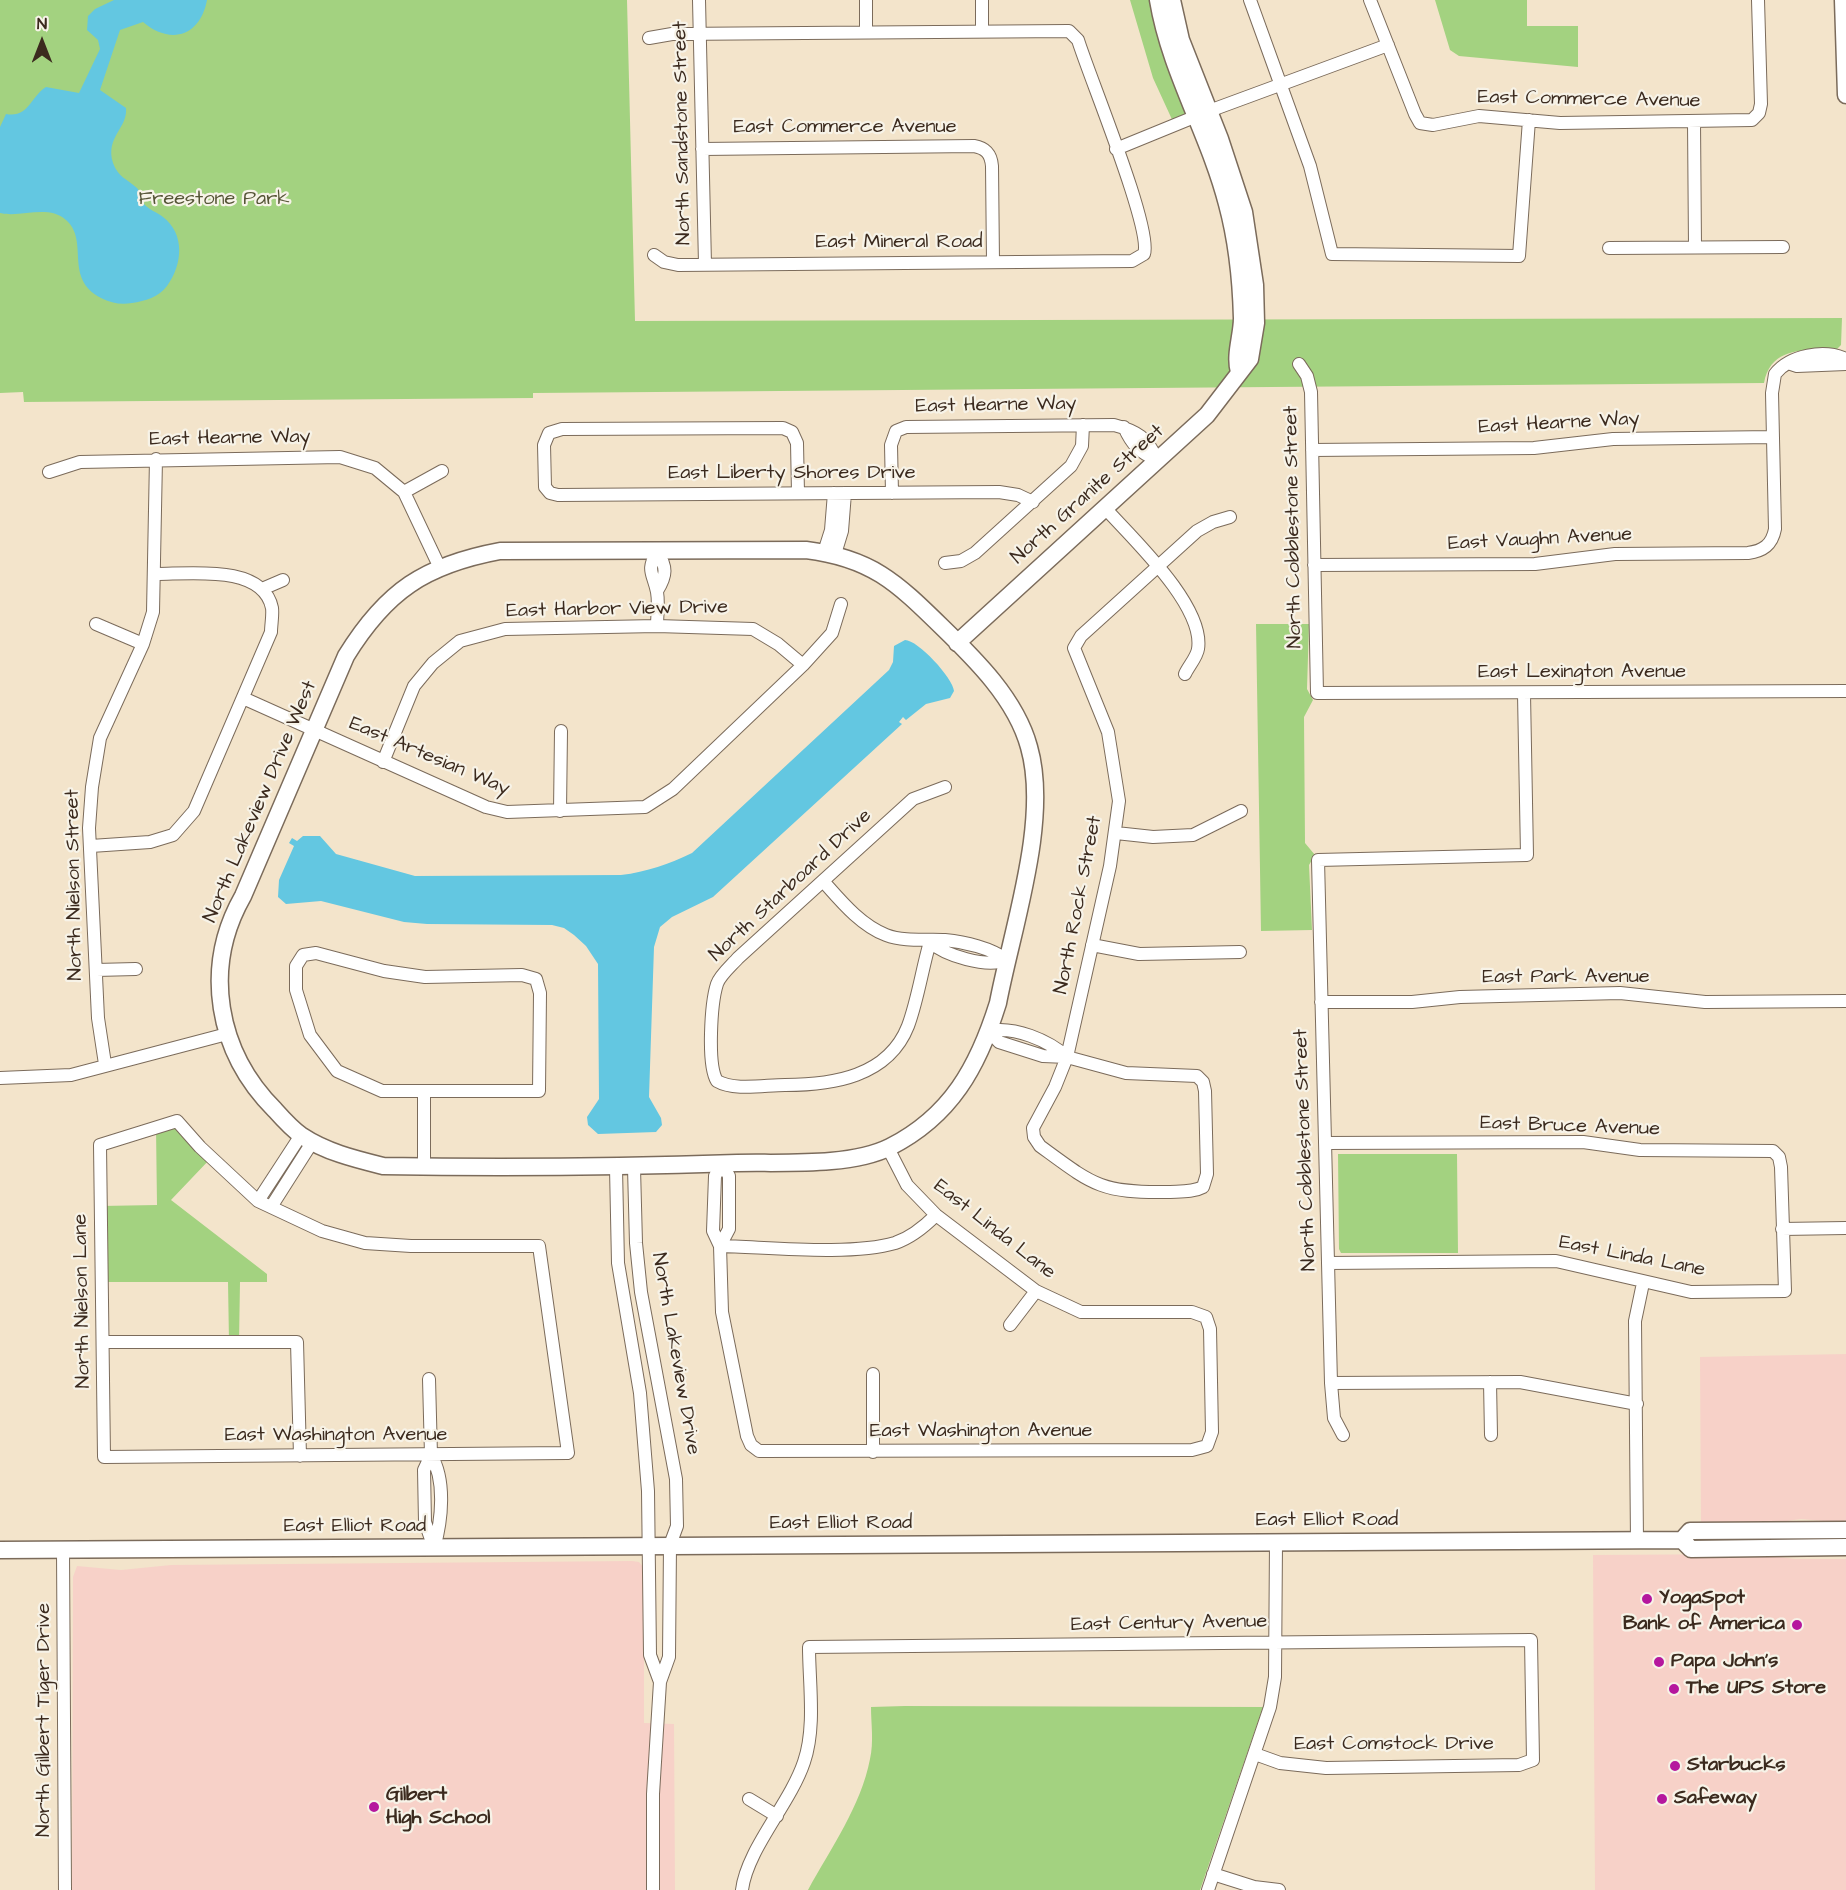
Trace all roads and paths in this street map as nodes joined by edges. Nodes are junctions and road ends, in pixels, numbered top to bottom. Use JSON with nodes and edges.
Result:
{"nodes":[{"id":1,"x":699,"y":0,"type":"edge"},
{"id":2,"x":866,"y":0,"type":"edge"},
{"id":3,"x":982,"y":0,"type":"edge"},
{"id":4,"x":1158,"y":0,"type":"edge"},
{"id":5,"x":1172,"y":0,"type":"edge"},
{"id":6,"x":1250,"y":0,"type":"edge"},
{"id":7,"x":1370,"y":0,"type":"edge"},
{"id":8,"x":1758,"y":0,"type":"edge"},
{"id":9,"x":1844,"y":0,"type":"edge"},
{"id":10,"x":982,"y":31,"type":"junction"},
{"id":11,"x":866,"y":32,"type":"junction"},
{"id":12,"x":700,"y":33,"type":"junction"},
{"id":13,"x":649,"y":38,"type":"dead end"},
{"id":14,"x":1389,"y":45,"type":"junction"},
{"id":15,"x":1281,"y":86,"type":"junction"},
{"id":16,"x":1846,"y":90,"type":"edge"},
{"id":17,"x":1846,"y":95,"type":"edge"},
{"id":18,"x":1202,"y":115,"type":"junction"},
{"id":19,"x":1529,"y":120,"type":"junction"},
{"id":20,"x":1694,"y":122,"type":"junction"},
{"id":21,"x":702,"y":149,"type":"junction"},
{"id":22,"x":1116,"y":149,"type":"junction"},
{"id":23,"x":1695,"y":247,"type":"junction"},
{"id":24,"x":1783,"y":247,"type":"dead end"},
{"id":25,"x":1609,"y":248,"type":"dead end"},
{"id":26,"x":654,"y":255,"type":"dead end"},
{"id":27,"x":993,"y":262,"type":"junction"},
{"id":28,"x":705,"y":264,"type":"junction"},
{"id":29,"x":1846,"y":359,"type":"edge"},
{"id":30,"x":1788,"y":363,"type":"junction"},
{"id":31,"x":1299,"y":364,"type":"dead end"},
{"id":32,"x":1846,"y":364,"type":"edge"},
{"id":33,"x":1083,"y":425,"type":"junction"},
{"id":34,"x":1773,"y":437,"type":"junction"},
{"id":35,"x":1312,"y":450,"type":"junction"},
{"id":36,"x":156,"y":459,"type":"junction"},
{"id":37,"x":1157,"y":460,"type":"junction"},
{"id":38,"x":442,"y":471,"type":"dead end"},
{"id":39,"x":49,"y":472,"type":"dead end"},
{"id":40,"x":404,"y":492,"type":"junction"},
{"id":41,"x":798,"y":493,"type":"junction"},
{"id":42,"x":839,"y":493,"type":"junction"},
{"id":43,"x":892,"y":493,"type":"junction"},
{"id":44,"x":1033,"y":502,"type":"junction"},
{"id":45,"x":1105,"y":508,"type":"junction"},
{"id":46,"x":1230,"y":517,"type":"dead end"},
{"id":47,"x":657,"y":551,"type":"junction"},
{"id":48,"x":830,"y":553,"type":"junction"},
{"id":49,"x":945,"y":563,"type":"dead end"},
{"id":50,"x":1314,"y":565,"type":"junction"},
{"id":51,"x":1157,"y":566,"type":"junction"},
{"id":52,"x":440,"y":568,"type":"junction"},
{"id":53,"x":156,"y":574,"type":"junction"},
{"id":54,"x":283,"y":580,"type":"dead end"},
{"id":55,"x":262,"y":589,"type":"junction"},
{"id":56,"x":841,"y":604,"type":"dead end"},
{"id":57,"x":96,"y":624,"type":"dead end"},
{"id":58,"x":657,"y":626,"type":"junction"},
{"id":59,"x":957,"y":643,"type":"junction"},
{"id":60,"x":143,"y":644,"type":"junction"},
{"id":61,"x":803,"y":665,"type":"junction"},
{"id":62,"x":1185,"y":674,"type":"dead end"},
{"id":63,"x":1846,"y":691,"type":"edge"},
{"id":64,"x":1317,"y":693,"type":"joint"},
{"id":65,"x":1524,"y":694,"type":"junction"},
{"id":66,"x":243,"y":698,"type":"junction"},
{"id":67,"x":315,"y":729,"type":"junction"},
{"id":68,"x":561,"y":731,"type":"dead end"},
{"id":69,"x":383,"y":762,"type":"junction"},
{"id":70,"x":945,"y":787,"type":"dead end"},
{"id":71,"x":560,"y":811,"type":"junction"},
{"id":72,"x":1241,"y":811,"type":"dead end"},
{"id":73,"x":1116,"y":833,"type":"junction"},
{"id":74,"x":91,"y":846,"type":"junction"},
{"id":75,"x":823,"y":881,"type":"junction"},
{"id":76,"x":930,"y":942,"type":"junction"},
{"id":77,"x":1092,"y":945,"type":"junction"},
{"id":78,"x":1240,"y":952,"type":"dead end"},
{"id":79,"x":1007,"y":960,"type":"junction"},
{"id":80,"x":135,"y":969,"type":"dead end"},
{"id":81,"x":96,"y":970,"type":"junction"},
{"id":82,"x":1846,"y":1001,"type":"edge"},
{"id":83,"x":1321,"y":1002,"type":"junction"},
{"id":84,"x":990,"y":1031,"type":"junction"},
{"id":85,"x":227,"y":1034,"type":"junction"},
{"id":86,"x":1066,"y":1057,"type":"junction"},
{"id":87,"x":105,"y":1064,"type":"junction"},
{"id":88,"x":0,"y":1078,"type":"edge"},
{"id":89,"x":423,"y":1093,"type":"junction"},
{"id":90,"x":307,"y":1138,"type":"junction"},
{"id":91,"x":1325,"y":1143,"type":"junction"},
{"id":92,"x":888,"y":1148,"type":"junction"},
{"id":93,"x":722,"y":1164,"type":"junction"},
{"id":94,"x":424,"y":1167,"type":"junction"},
{"id":95,"x":626,"y":1168,"type":"junction"},
{"id":96,"x":258,"y":1202,"type":"junction"},
{"id":97,"x":271,"y":1207,"type":"junction"},
{"id":98,"x":936,"y":1215,"type":"junction"},
{"id":99,"x":1846,"y":1227,"type":"edge"},
{"id":100,"x":1782,"y":1229,"type":"junction"},
{"id":101,"x":720,"y":1246,"type":"junction"},
{"id":102,"x":1329,"y":1263,"type":"junction"},
{"id":103,"x":1643,"y":1283,"type":"junction"},
{"id":104,"x":1036,"y":1291,"type":"junction"},
{"id":105,"x":1010,"y":1325,"type":"dead end"},
{"id":106,"x":104,"y":1342,"type":"junction"},
{"id":107,"x":873,"y":1374,"type":"dead end"},
{"id":108,"x":429,"y":1379,"type":"dead end"},
{"id":109,"x":1490,"y":1382,"type":"junction"},
{"id":110,"x":1331,"y":1383,"type":"junction"},
{"id":111,"x":1637,"y":1404,"type":"junction"},
{"id":112,"x":1343,"y":1435,"type":"dead end"},
{"id":113,"x":1491,"y":1435,"type":"dead end"},
{"id":114,"x":1207,"y":1446,"type":"joint"},
{"id":115,"x":873,"y":1452,"type":"junction"},
{"id":116,"x":431,"y":1455,"type":"junction"},
{"id":117,"x":300,"y":1456,"type":"junction"},
{"id":118,"x":104,"y":1457,"type":"joint"},
{"id":119,"x":1846,"y":1530,"type":"edge"},
{"id":120,"x":1789,"y":1531,"type":"junction"},
{"id":121,"x":1682,"y":1540,"type":"junction"},
{"id":122,"x":1637,"y":1541,"type":"junction"},
{"id":123,"x":1275,"y":1543,"type":"junction"},
{"id":124,"x":670,"y":1545,"type":"junction"},
{"id":125,"x":650,"y":1546,"type":"junction"},
{"id":126,"x":1846,"y":1546,"type":"edge"},
{"id":127,"x":434,"y":1548,"type":"junction"},
{"id":128,"x":1747,"y":1548,"type":"junction"},
{"id":129,"x":0,"y":1550,"type":"edge"},
{"id":130,"x":63,"y":1550,"type":"junction"},
{"id":131,"x":1275,"y":1642,"type":"junction"},
{"id":132,"x":660,"y":1682,"type":"junction"},
{"id":133,"x":1255,"y":1754,"type":"junction"},
{"id":134,"x":1533,"y":1760,"type":"joint"},
{"id":135,"x":749,"y":1799,"type":"dead end"},
{"id":136,"x":777,"y":1816,"type":"junction"},
{"id":137,"x":1213,"y":1874,"type":"junction"},
{"id":138,"x":65,"y":1890,"type":"edge"},
{"id":139,"x":653,"y":1890,"type":"edge"},
{"id":140,"x":742,"y":1890,"type":"edge"},
{"id":141,"x":1208,"y":1890,"type":"edge"},
{"id":142,"x":1279,"y":1890,"type":"edge"}],
"edges":[{"from":1,"to":12,"type":"street","name":"North Sandstone Street"},
{"from":2,"to":11,"type":"street"},
{"from":3,"to":10,"type":"street"},
{"from":4,"to":18,"type":"street"},
{"from":5,"to":18,"type":"street"},
{"from":6,"to":15,"type":"street"},
{"from":7,"to":14,"type":"street"},
{"from":8,"to":20,"type":"street","name":"East Commerce Avenue"},
{"from":9,"to":16,"type":"street"},
{"from":10,"to":11,"type":"street"},
{"from":10,"to":22,"type":"street"},
{"from":11,"to":12,"type":"street"},
{"from":12,"to":13,"type":"street"},
{"from":12,"to":21,"type":"street","name":"North Sandstone Street"},
{"from":14,"to":15,"type":"street"},
{"from":14,"to":19,"type":"street","name":"East Commerce Avenue"},
{"from":15,"to":18,"type":"street"},
{"from":15,"to":19,"type":"street"},
{"from":16,"to":17,"type":"street"},
{"from":18,"to":22,"type":"street"},
{"from":18,"to":37,"type":"street","name":"North Granite Street"},
{"from":19,"to":20,"type":"street","name":"East Commerce Avenue"},
{"from":20,"to":23,"type":"street"},
{"from":21,"to":27,"type":"street","name":"East Commerce Avenue"},
{"from":21,"to":28,"type":"street","name":"North Sandstone Street"},
{"from":22,"to":27,"type":"street","name":"East Mineral Road"},
{"from":23,"to":24,"type":"street"},
{"from":23,"to":25,"type":"street"},
{"from":26,"to":28,"type":"street","name":"East Mineral Road"},
{"from":27,"to":28,"type":"street","name":"East Mineral Road"},
{"from":29,"to":30,"type":"street"},
{"from":30,"to":32,"type":"street"},
{"from":30,"to":34,"type":"street"},
{"from":31,"to":35,"type":"street","name":"North Cobblestone Street"},
{"from":33,"to":37,"type":"street","name":"East Hearne Way"},
{"from":33,"to":43,"type":"street","name":"East Hearne Way"},
{"from":33,"to":44,"type":"street"},
{"from":34,"to":35,"type":"street","name":"East Hearne Way"},
{"from":34,"to":50,"type":"street","name":"East Vaughn Avenue"},
{"from":35,"to":50,"type":"street","name":"North Cobblestone Street"},
{"from":36,"to":39,"type":"street","name":"East Hearne Way"},
{"from":36,"to":40,"type":"street","name":"East Hearne Way"},
{"from":36,"to":53,"type":"street","name":"North Nielson Street"},
{"from":37,"to":45,"type":"street","name":"North Granite Street"},
{"from":38,"to":40,"type":"street"},
{"from":40,"to":52,"type":"street","name":"East Hearne Way"},
{"from":41,"to":41,"type":"street","name":"East Liberty Shores Drive"},
{"from":41,"to":42,"type":"street","name":"East Liberty Shores Drive"},
{"from":42,"to":43,"type":"street","name":"East Liberty Shores Drive"},
{"from":42,"to":48,"type":"street"},
{"from":43,"to":44,"type":"street","name":"East Liberty Shores Drive"},
{"from":44,"to":49,"type":"street"},
{"from":45,"to":51,"type":"street"},
{"from":45,"to":59,"type":"street","name":"North Granite Street"},
{"from":46,"to":51,"type":"street"},
{"from":47,"to":48,"type":"street","name":"North Lakeview Drive West"},
{"from":47,"to":52,"type":"street","name":"North Lakeview Drive West"},
{"from":47,"to":58,"type":"street"},
{"from":48,"to":59,"type":"street","name":"North Lakeview Drive West"},
{"from":50,"to":64,"type":"street","name":"North Cobblestone Street"},
{"from":51,"to":62,"type":"street"},
{"from":51,"to":73,"type":"street","name":"North Rock Street"},
{"from":52,"to":67,"type":"street","name":"North Lakeview Drive West"},
{"from":53,"to":55,"type":"street"},
{"from":53,"to":60,"type":"street","name":"North Nielson Street"},
{"from":54,"to":55,"type":"street"},
{"from":55,"to":66,"type":"street"},
{"from":56,"to":61,"type":"street","name":"East Artesian Way"},
{"from":57,"to":60,"type":"street"},
{"from":58,"to":61,"type":"street","name":"East Harbor View Drive"},
{"from":58,"to":69,"type":"street","name":"East Harbor View Drive"},
{"from":59,"to":79,"type":"street","name":"North Lakeview Drive West"},
{"from":60,"to":74,"type":"street","name":"North Nielson Street"},
{"from":61,"to":71,"type":"street","name":"East Artesian Way"},
{"from":63,"to":65,"type":"street","name":"East Lexington Avenue"},
{"from":64,"to":65,"type":"street","name":"East Lexington Avenue"},
{"from":65,"to":83,"type":"street","name":"North Cobblestone Street"},
{"from":66,"to":67,"type":"street","name":"East Artesian Way"},
{"from":66,"to":74,"type":"street"},
{"from":67,"to":69,"type":"street","name":"East Artesian Way"},
{"from":67,"to":85,"type":"street","name":"North Lakeview Drive West"},
{"from":68,"to":71,"type":"street"},
{"from":69,"to":71,"type":"street","name":"East Artesian Way"},
{"from":70,"to":75,"type":"street","name":"North Starboard Drive"},
{"from":72,"to":73,"type":"street"},
{"from":73,"to":77,"type":"street","name":"North Rock Street"},
{"from":74,"to":81,"type":"street","name":"North Nielson Street"},
{"from":75,"to":76,"type":"street"},
{"from":75,"to":76,"type":"street","name":"North Starboard Drive"},
{"from":76,"to":79,"type":"street"},
{"from":77,"to":78,"type":"street"},
{"from":77,"to":86,"type":"street","name":"North Rock Street"},
{"from":79,"to":84,"type":"street","name":"North Lakeview Drive West"},
{"from":80,"to":81,"type":"street"},
{"from":81,"to":87,"type":"street","name":"North Nielson Street"},
{"from":82,"to":83,"type":"street","name":"East Park Avenue"},
{"from":83,"to":91,"type":"street","name":"North Cobblestone Street"},
{"from":84,"to":86,"type":"street"},
{"from":84,"to":92,"type":"street","name":"North Lakeview Drive West"},
{"from":85,"to":87,"type":"street"},
{"from":85,"to":90,"type":"street","name":"North Lakeview Drive West"},
{"from":86,"to":86,"type":"street","name":"North Rock Street"},
{"from":87,"to":88,"type":"street"},
{"from":89,"to":89,"type":"street"},
{"from":89,"to":94,"type":"street"},
{"from":90,"to":94,"type":"street","name":"North Lakeview Drive West"},
{"from":90,"to":96,"type":"street"},
{"from":90,"to":97,"type":"street"},
{"from":91,"to":100,"type":"street","name":"East Bruce Avenue"},
{"from":91,"to":102,"type":"street","name":"North Cobblestone Street"},
{"from":92,"to":93,"type":"street","name":"North Lakeview Drive West"},
{"from":92,"to":98,"type":"street","name":"East Linda Lane"},
{"from":93,"to":95,"type":"street","name":"North Lakeview Drive West"},
{"from":93,"to":101,"type":"street"},
{"from":94,"to":95,"type":"street","name":"North Lakeview Drive West"},
{"from":95,"to":124,"type":"street","name":"North Lakeview Drive"},
{"from":95,"to":125,"type":"street","name":"North Lakeview Drive"},
{"from":96,"to":97,"type":"street"},
{"from":96,"to":106,"type":"street","name":"North Nielson Lane"},
{"from":97,"to":116,"type":"street","name":"East Washington Avenue"},
{"from":98,"to":101,"type":"street"},
{"from":98,"to":104,"type":"street","name":"East Linda Lane"},
{"from":99,"to":100,"type":"street"},
{"from":100,"to":103,"type":"street","name":"East Linda Lane"},
{"from":101,"to":115,"type":"street","name":"East Washington Avenue"},
{"from":102,"to":103,"type":"street","name":"East Linda Lane"},
{"from":102,"to":110,"type":"street","name":"North Cobblestone Street"},
{"from":103,"to":111,"type":"street"},
{"from":104,"to":105,"type":"street"},
{"from":104,"to":114,"type":"street","name":"East Linda Lane"},
{"from":106,"to":117,"type":"street"},
{"from":106,"to":118,"type":"street","name":"North Nielson Lane"},
{"from":107,"to":115,"type":"street"},
{"from":108,"to":116,"type":"street"},
{"from":109,"to":110,"type":"street"},
{"from":109,"to":111,"type":"street"},
{"from":109,"to":113,"type":"street"},
{"from":110,"to":112,"type":"street","name":"North Cobblestone Street"},
{"from":111,"to":122,"type":"street"},
{"from":114,"to":115,"type":"street","name":"East Washington Avenue"},
{"from":116,"to":117,"type":"street","name":"East Washington Avenue"},
{"from":116,"to":127,"type":"street"},
{"from":117,"to":118,"type":"street","name":"East Washington Avenue"},
{"from":119,"to":120,"type":"street","name":"East Elliot Road"},
{"from":120,"to":121,"type":"street","name":"East Elliot Road"},
{"from":120,"to":128,"type":"street"},
{"from":121,"to":122,"type":"street","name":"East Elliot Road"},
{"from":121,"to":128,"type":"street","name":"East Elliot Road"},
{"from":122,"to":123,"type":"street","name":"East Elliot Road"},
{"from":123,"to":124,"type":"street","name":"East Elliot Road"},
{"from":123,"to":131,"type":"street"},
{"from":124,"to":125,"type":"street","name":"East Elliot Road"},
{"from":124,"to":132,"type":"street"},
{"from":125,"to":127,"type":"street","name":"East Elliot Road"},
{"from":125,"to":132,"type":"street"},
{"from":126,"to":128,"type":"street","name":"East Elliot Road"},
{"from":127,"to":130,"type":"street","name":"East Elliot Road"},
{"from":129,"to":130,"type":"street","name":"East Elliot Road"},
{"from":130,"to":138,"type":"street","name":"North Gilbert Tiger Drive"},
{"from":131,"to":133,"type":"street"},
{"from":131,"to":134,"type":"street","name":"East Century Avenue"},
{"from":131,"to":136,"type":"street","name":"East Century Avenue"},
{"from":132,"to":139,"type":"street"},
{"from":133,"to":134,"type":"street","name":"East Comstock Drive"},
{"from":133,"to":137,"type":"street"},
{"from":135,"to":136,"type":"street"},
{"from":136,"to":140,"type":"street"},
{"from":137,"to":141,"type":"street"},
{"from":137,"to":142,"type":"street"}]}
